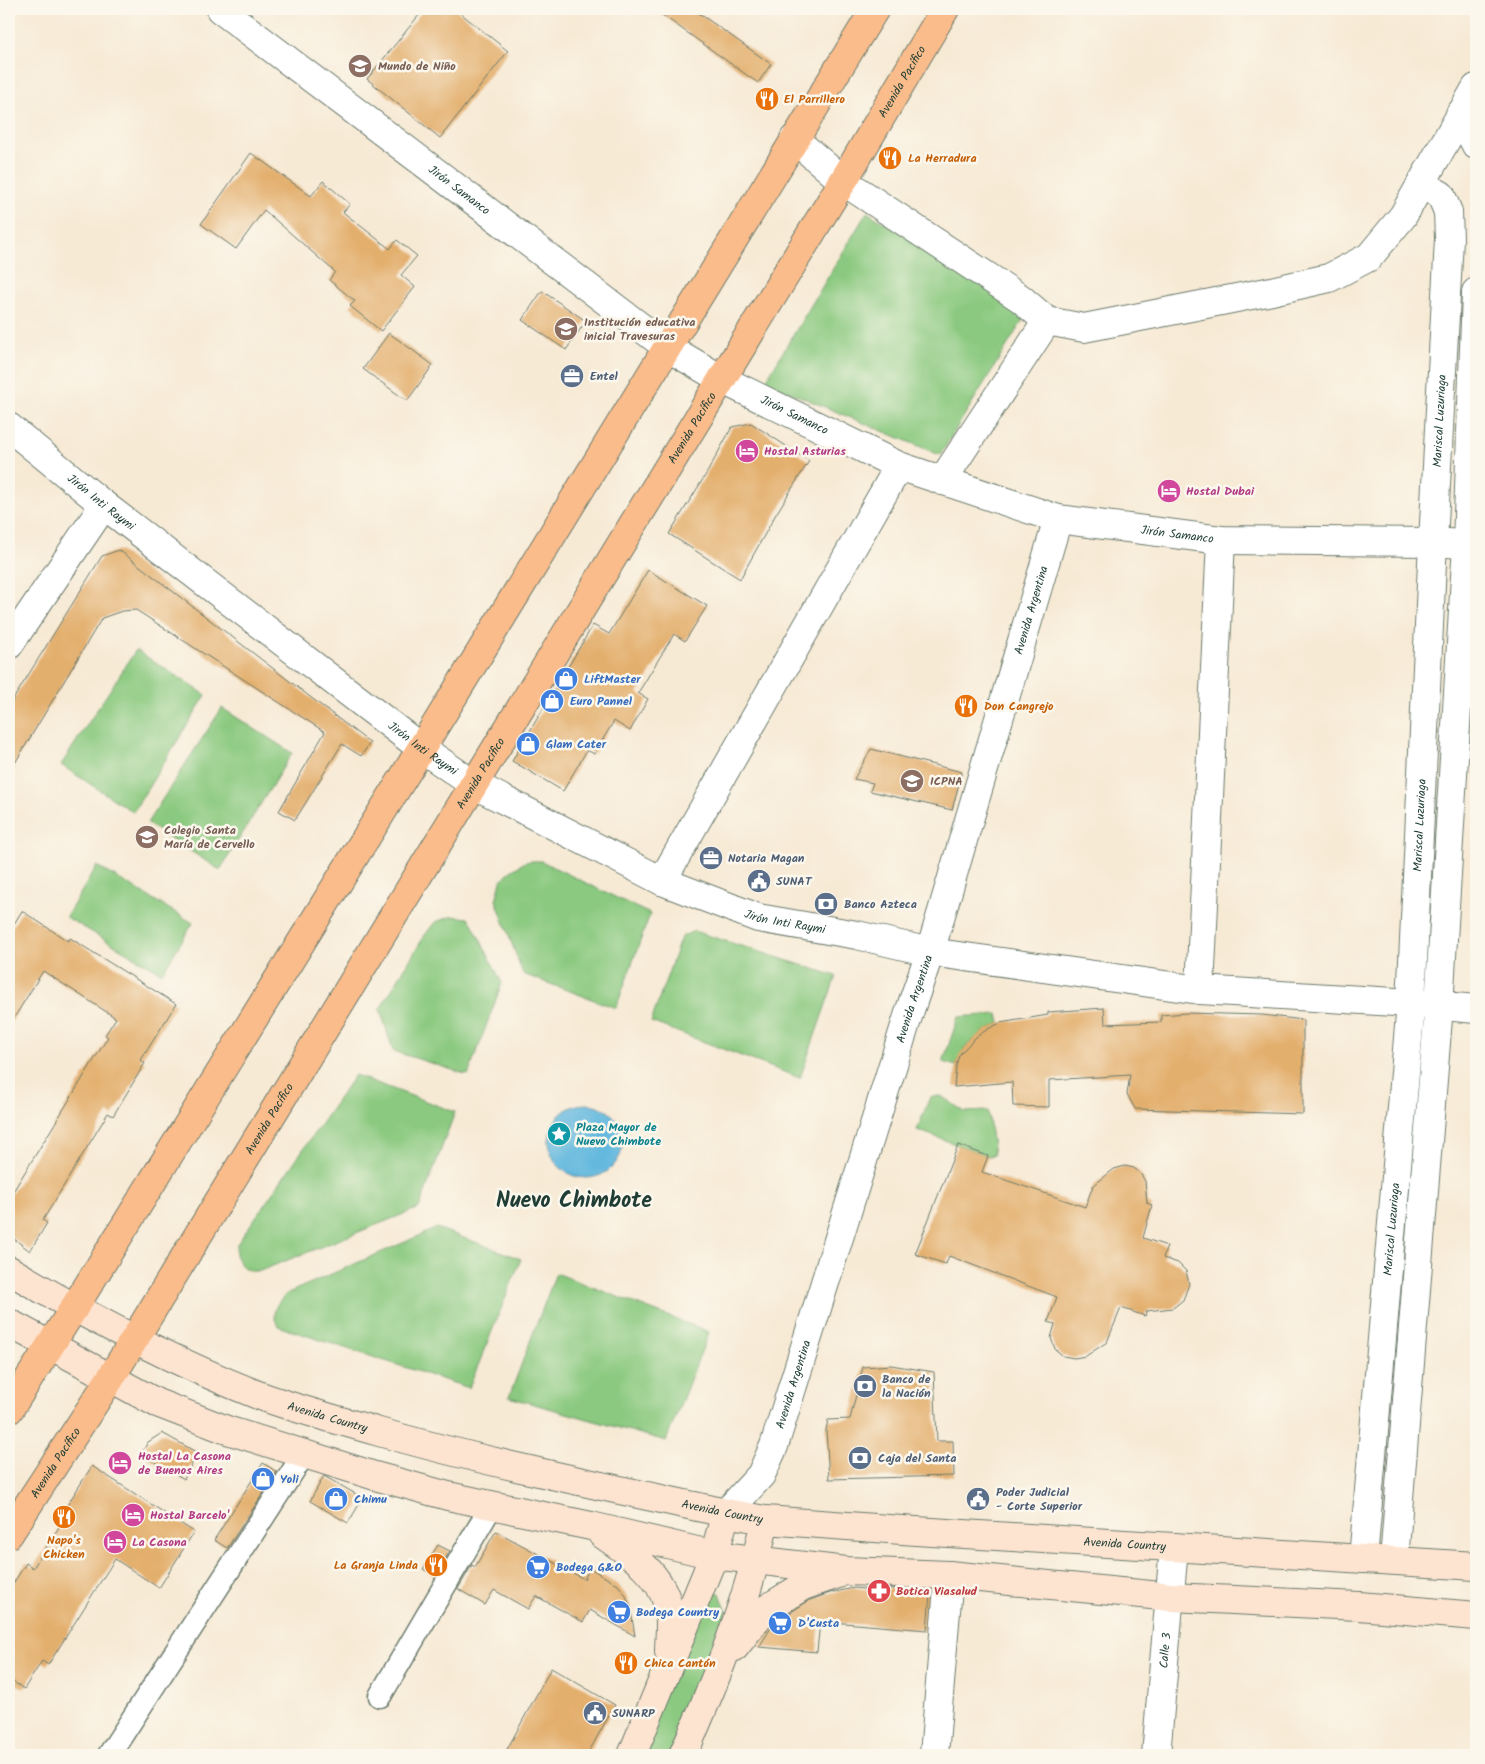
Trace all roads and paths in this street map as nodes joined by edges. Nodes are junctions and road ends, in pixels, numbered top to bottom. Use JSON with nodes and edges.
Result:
{"nodes":[{"id":1,"x":220,"y":9,"type":"edge"},
{"id":2,"x":875,"y":9,"type":"edge"},
{"id":3,"x":945,"y":9,"type":"edge"},
{"id":4,"x":1476,"y":88,"type":"edge"},
{"id":5,"x":1460,"y":114,"type":"junction"},
{"id":6,"x":794,"y":139,"type":"junction"},
{"id":7,"x":1476,"y":144,"type":"edge"},
{"id":8,"x":844,"y":181,"type":"junction"},
{"id":9,"x":1421,"y":184,"type":"junction"},
{"id":10,"x":1476,"y":292,"type":"edge"},
{"id":11,"x":1048,"y":321,"type":"junction"},
{"id":12,"x":667,"y":347,"type":"junction"},
{"id":13,"x":722,"y":378,"type":"junction"},
{"id":14,"x":9,"y":427,"type":"edge"},
{"id":15,"x":899,"y":466,"type":"junction"},
{"id":16,"x":942,"y":481,"type":"junction"},
{"id":17,"x":104,"y":505,"type":"junction"},
{"id":18,"x":1058,"y":519,"type":"junction"},
{"id":19,"x":1221,"y":540,"type":"junction"},
{"id":20,"x":1433,"y":542,"type":"junction"},
{"id":21,"x":1471,"y":545,"type":"edge"},
{"id":22,"x":9,"y":645,"type":"edge"},
{"id":23,"x":422,"y":748,"type":"junction"},
{"id":24,"x":473,"y":784,"type":"junction"},
{"id":25,"x":662,"y":881,"type":"junction"},
{"id":26,"x":930,"y":952,"type":"junction"},
{"id":27,"x":1200,"y":990,"type":"junction"},
{"id":28,"x":1411,"y":1003,"type":"junction"},
{"id":29,"x":1439,"y":1006,"type":"junction"},
{"id":30,"x":1476,"y":1009,"type":"edge"},
{"id":31,"x":9,"y":1270,"type":"edge"},
{"id":32,"x":74,"y":1308,"type":"junction"},
{"id":33,"x":9,"y":1323,"type":"edge"},
{"id":34,"x":135,"y":1338,"type":"junction"},
{"id":35,"x":50,"y":1346,"type":"junction"},
{"id":36,"x":110,"y":1379,"type":"junction"},
{"id":37,"x":9,"y":1410,"type":"edge"},
{"id":38,"x":304,"y":1454,"type":"junction"},
{"id":39,"x":760,"y":1475,"type":"junction"},
{"id":40,"x":492,"y":1505,"type":"junction"},
{"id":41,"x":726,"y":1513,"type":"junction"},
{"id":42,"x":765,"y":1520,"type":"junction"},
{"id":43,"x":591,"y":1526,"type":"junction"},
{"id":44,"x":9,"y":1534,"type":"edge"},
{"id":45,"x":1174,"y":1547,"type":"junction"},
{"id":46,"x":714,"y":1555,"type":"junction"},
{"id":47,"x":1363,"y":1559,"type":"junction"},
{"id":48,"x":1394,"y":1560,"type":"junction"},
{"id":49,"x":757,"y":1561,"type":"junction"},
{"id":50,"x":1476,"y":1566,"type":"edge"},
{"id":51,"x":846,"y":1571,"type":"junction"},
{"id":52,"x":949,"y":1575,"type":"junction"},
{"id":53,"x":1171,"y":1597,"type":"junction"},
{"id":54,"x":1476,"y":1616,"type":"edge"},
{"id":55,"x":721,"y":1665,"type":"junction"},
{"id":56,"x":668,"y":1666,"type":"junction"},
{"id":57,"x":380,"y":1696,"type":"dead end"},
{"id":58,"x":109,"y":1755,"type":"edge"},
{"id":59,"x":632,"y":1755,"type":"edge"},
{"id":60,"x":683,"y":1755,"type":"edge"},
{"id":61,"x":934,"y":1755,"type":"edge"},
{"id":62,"x":1156,"y":1755,"type":"edge"}],
"edges":[{"from":1,"to":12,"type":"street","name":"Jirón Samanco"},
{"from":2,"to":6,"type":"main road"},
{"from":3,"to":8,"type":"main road","name":"Avenida Pacífico"},
{"from":4,"to":5,"type":"street"},
{"from":5,"to":7,"type":"street"},
{"from":5,"to":9,"type":"street"},
{"from":6,"to":8,"type":"street"},
{"from":6,"to":12,"type":"main road"},
{"from":8,"to":11,"type":"street"},
{"from":8,"to":13,"type":"main road","name":"Avenida Pacífico"},
{"from":9,"to":11,"type":"street"},
{"from":9,"to":20,"type":"street","name":"Mariscal Luzuriaga"},
{"from":10,"to":21,"type":"street"},
{"from":11,"to":16,"type":"street"},
{"from":12,"to":13,"type":"street","name":"Jirón Samanco"},
{"from":12,"to":23,"type":"main road"},
{"from":13,"to":15,"type":"street","name":"Jirón Samanco"},
{"from":13,"to":24,"type":"main road","name":"Avenida Pacífico"},
{"from":14,"to":17,"type":"street","name":"Jirón Inti Raymi"},
{"from":15,"to":16,"type":"street","name":"Jirón Samanco"},
{"from":15,"to":25,"type":"street"},
{"from":16,"to":18,"type":"street","name":"Jirón Samanco"},
{"from":17,"to":22,"type":"street"},
{"from":17,"to":23,"type":"street","name":"Jirón Inti Raymi"},
{"from":18,"to":19,"type":"street","name":"Jirón Samanco"},
{"from":18,"to":26,"type":"street","name":"Avenida Argentina"},
{"from":19,"to":20,"type":"street","name":"Jirón Samanco"},
{"from":19,"to":27,"type":"street"},
{"from":20,"to":21,"type":"street","name":"Jirón Samanco"},
{"from":20,"to":28,"type":"street","name":"Mariscal Luzuriaga"},
{"from":21,"to":29,"type":"street"},
{"from":23,"to":24,"type":"street","name":"Jirón Inti Raymi"},
{"from":23,"to":32,"type":"main road"},
{"from":24,"to":25,"type":"street","name":"Jirón Inti Raymi"},
{"from":24,"to":34,"type":"main road","name":"Avenida Pacífico"},
{"from":25,"to":26,"type":"street","name":"Jirón Inti Raymi"},
{"from":26,"to":27,"type":"street","name":"Jirón Inti Raymi"},
{"from":26,"to":39,"type":"street","name":"Avenida Argentina"},
{"from":27,"to":28,"type":"street","name":"Jirón Inti Raymi"},
{"from":28,"to":29,"type":"street","name":"Jirón Inti Raymi"},
{"from":28,"to":47,"type":"street","name":"Mariscal Luzuriaga"},
{"from":29,"to":30,"type":"street","name":"Jirón Inti Raymi"},
{"from":29,"to":48,"type":"street"},
{"from":31,"to":32,"type":"main road","name":"Avenida Country"},
{"from":32,"to":34,"type":"main road","name":"Avenida Country"},
{"from":32,"to":35,"type":"main road"},
{"from":33,"to":35,"type":"main road"},
{"from":34,"to":36,"type":"main road","name":"Avenida Pacífico"},
{"from":34,"to":41,"type":"main road","name":"Avenida Country"},
{"from":35,"to":36,"type":"main road"},
{"from":35,"to":37,"type":"main road"},
{"from":36,"to":38,"type":"main road"},
{"from":36,"to":44,"type":"main road","name":"Avenida Pacífico"},
{"from":38,"to":40,"type":"main road"},
{"from":38,"to":58,"type":"street"},
{"from":39,"to":41,"type":"street","name":"Avenida Argentina"},
{"from":39,"to":42,"type":"street"},
{"from":40,"to":43,"type":"main road"},
{"from":40,"to":57,"type":"street"},
{"from":41,"to":42,"type":"main road","name":"Avenida Country"},
{"from":41,"to":46,"type":"main road","name":"Avenida Argentina"},
{"from":42,"to":45,"type":"main road","name":"Avenida Country"},
{"from":42,"to":49,"type":"main road"},
{"from":43,"to":46,"type":"main road"},
{"from":43,"to":56,"type":"main road"},
{"from":45,"to":47,"type":"main road","name":"Avenida Country"},
{"from":45,"to":53,"type":"street","name":"Calle 3"},
{"from":46,"to":49,"type":"main road"},
{"from":46,"to":56,"type":"main road","name":"Avenida Argentina"},
{"from":47,"to":48,"type":"main road","name":"Avenida Country"},
{"from":48,"to":50,"type":"main road","name":"Avenida Country"},
{"from":49,"to":51,"type":"main road"},
{"from":49,"to":55,"type":"main road"},
{"from":51,"to":52,"type":"main road"},
{"from":51,"to":55,"type":"main road"},
{"from":52,"to":53,"type":"main road"},
{"from":52,"to":61,"type":"street"},
{"from":53,"to":54,"type":"main road"},
{"from":53,"to":62,"type":"street","name":"Calle 3"},
{"from":55,"to":60,"type":"main road"},
{"from":56,"to":59,"type":"main road","name":"Avenida Argentina"}]}
